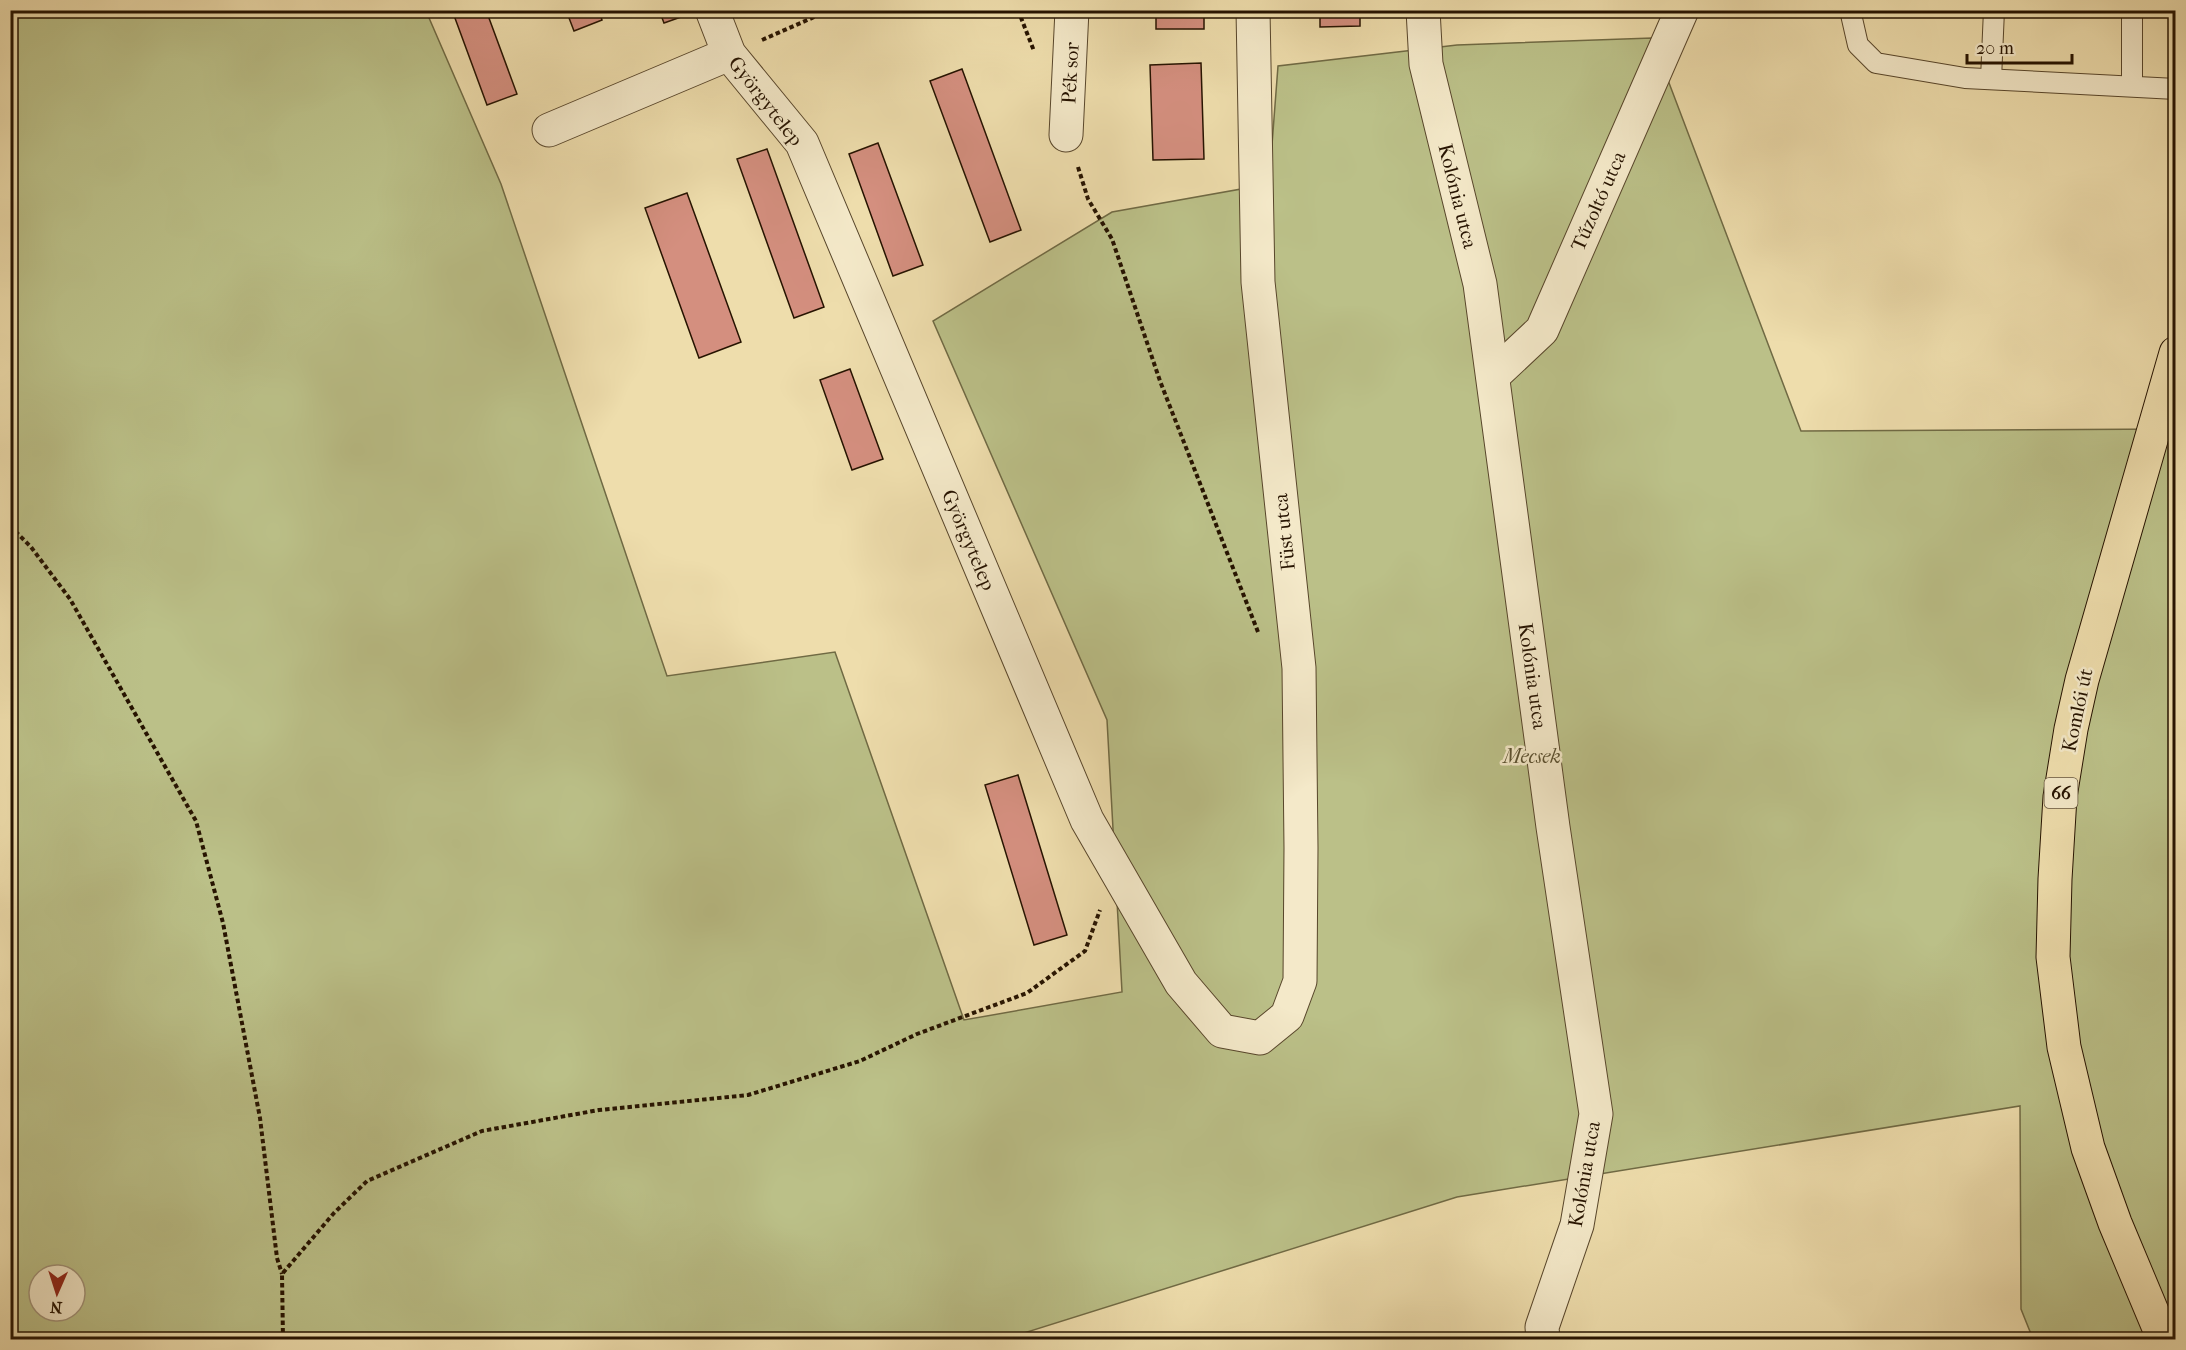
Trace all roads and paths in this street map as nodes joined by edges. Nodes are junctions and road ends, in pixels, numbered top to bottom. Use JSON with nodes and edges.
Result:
{"nodes":[{"id":1,"x":712,"y":10,"type":"edge"},
{"id":2,"x":830,"y":10,"type":"edge"},
{"id":3,"x":1072,"y":10,"type":"edge"},
{"id":4,"x":1253,"y":10,"type":"edge"},
{"id":5,"x":1423,"y":10,"type":"edge"},
{"id":6,"x":1682,"y":10,"type":"edge"},
{"id":7,"x":1850,"y":10,"type":"edge"},
{"id":8,"x":1994,"y":10,"type":"edge"},
{"id":9,"x":2132,"y":10,"type":"edge"},
{"id":10,"x":729,"y":54,"type":"junction"},
{"id":11,"x":1991,"y":79,"type":"junction"},
{"id":12,"x":2132,"y":86,"type":"junction"},
{"id":13,"x":2175,"y":89,"type":"edge"},
{"id":14,"x":549,"y":130,"type":"dead end"},
{"id":15,"x":1066,"y":135,"type":"joint"},
{"id":16,"x":2175,"y":353,"type":"edge"},
{"id":17,"x":1493,"y":376,"type":"junction"},
{"id":18,"x":10,"y":526,"type":"edge"},
{"id":19,"x":1262,"y":642,"type":"dead end"},
{"id":20,"x":1101,"y":907,"type":"dead end"},
{"id":21,"x":1260,"y":1038,"type":"joint"},
{"id":22,"x":282,"y":1274,"type":"junction"},
{"id":23,"x":283,"y":1340,"type":"edge"},
{"id":24,"x":1543,"y":1340,"type":"edge"},
{"id":25,"x":2163,"y":1340,"type":"edge"}],
"edges":[{"from":1,"to":10,"type":"street","name":"Györgytelep"},
{"from":2,"to":10,"type":"path"},
{"from":3,"to":15,"type":"street","name":"Pék sor"},
{"from":4,"to":21,"type":"street","name":"Füst utca"},
{"from":5,"to":17,"type":"street","name":"Kolónia utca"},
{"from":6,"to":17,"type":"street","name":"Tűzoltó utca"},
{"from":7,"to":11,"type":"lane"},
{"from":8,"to":11,"type":"lane"},
{"from":9,"to":12,"type":"lane"},
{"from":10,"to":14,"type":"street"},
{"from":10,"to":21,"type":"street","name":"Györgytelep"},
{"from":11,"to":12,"type":"lane"},
{"from":12,"to":13,"type":"lane"},
{"from":15,"to":19,"type":"path"},
{"from":16,"to":25,"type":"main road","name":"Komlói út","number":"66"},
{"from":17,"to":24,"type":"street","name":"Kolónia utca"},
{"from":18,"to":22,"type":"path"},
{"from":20,"to":22,"type":"path"},
{"from":22,"to":23,"type":"path"}]}
